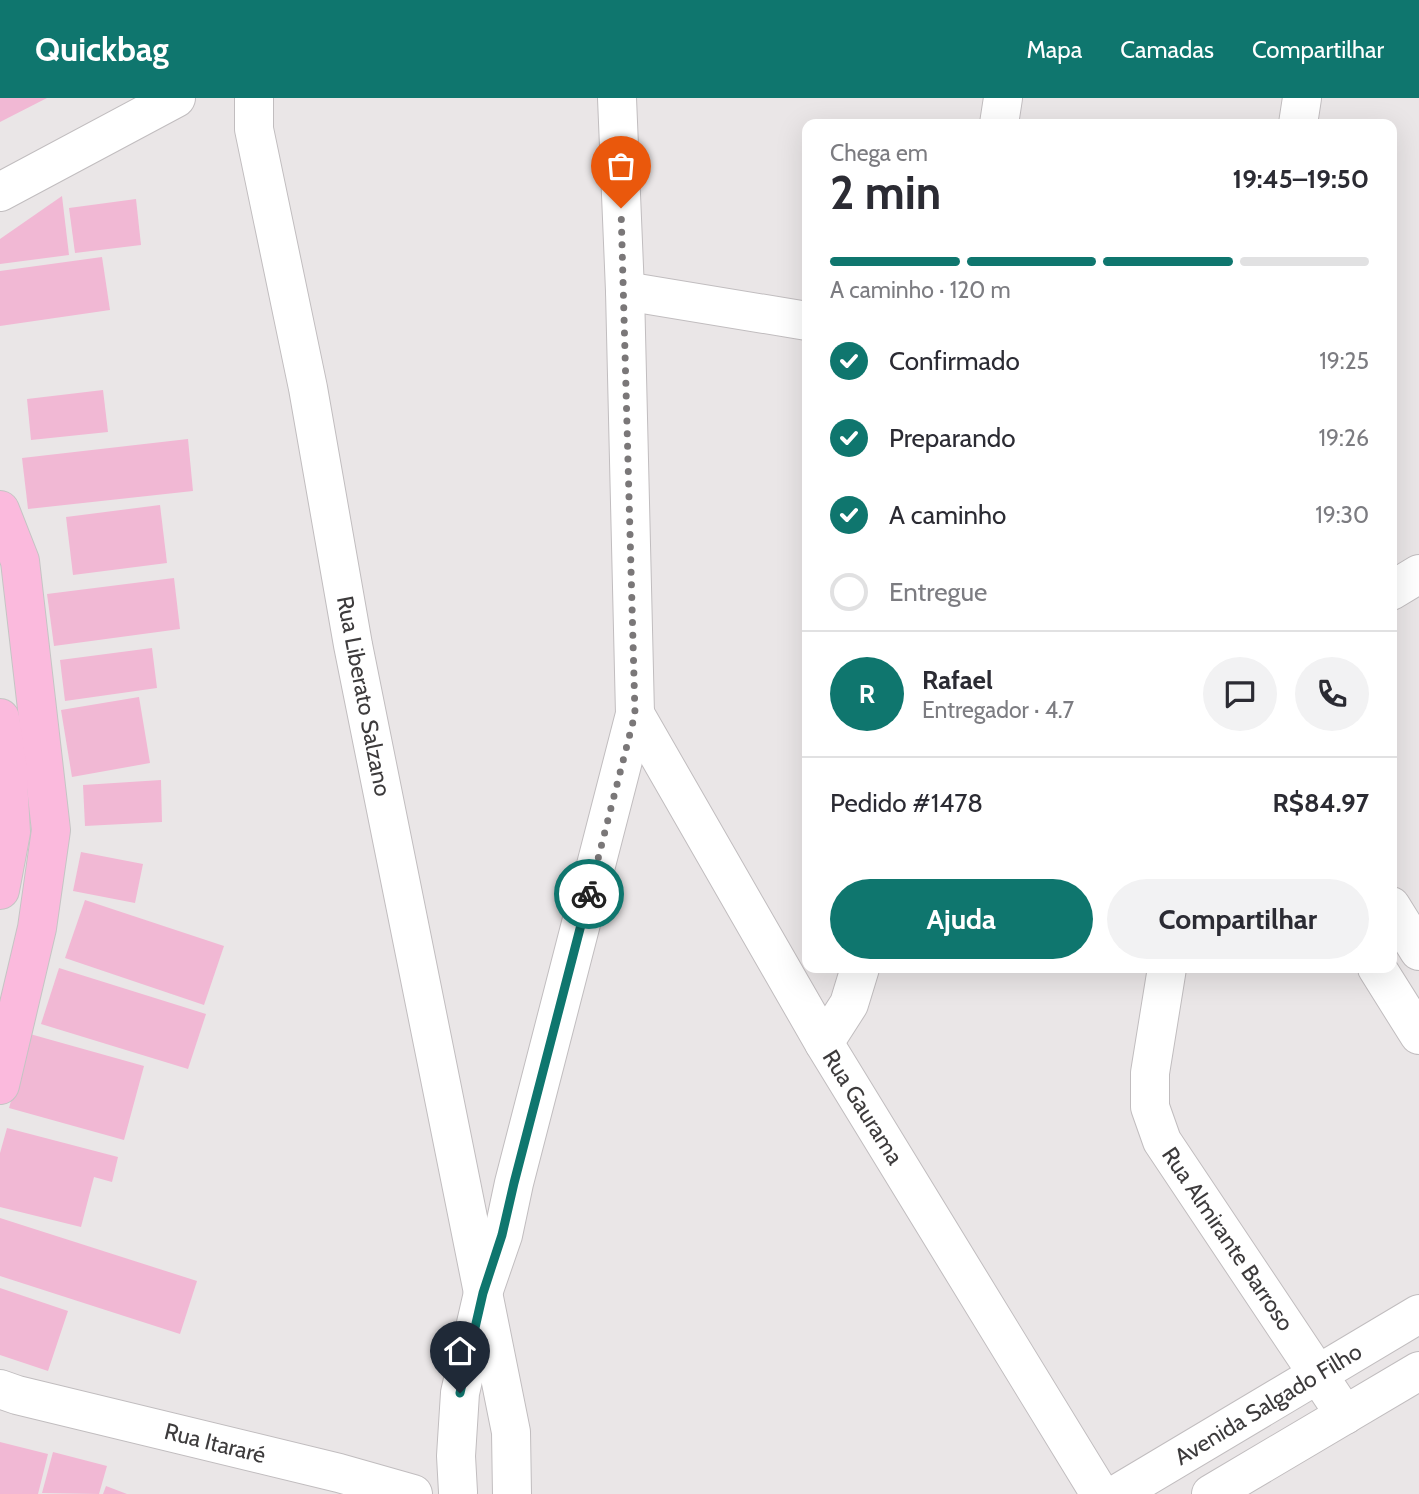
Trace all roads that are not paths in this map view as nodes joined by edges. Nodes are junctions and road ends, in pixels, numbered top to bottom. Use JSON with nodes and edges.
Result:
{"nodes":[{"id":1,"x":176,"y":98,"type":"edge"},
{"id":2,"x":254,"y":98,"type":"edge"},
{"id":3,"x":617,"y":98,"type":"edge"},
{"id":4,"x":1003,"y":98,"type":"edge"},
{"id":5,"x":1302,"y":98,"type":"edge"},
{"id":6,"x":1000,"y":119,"type":"edge"},
{"id":7,"x":1299,"y":119,"type":"edge"},
{"id":8,"x":0,"y":192,"type":"edge"},
{"id":9,"x":625,"y":291,"type":"junction"},
{"id":10,"x":802,"y":320,"type":"edge"},
{"id":11,"x":0,"y":510,"type":"edge"},
{"id":12,"x":1419,"y":574,"type":"edge"},
{"id":13,"x":1397,"y":587,"type":"edge"},
{"id":14,"x":635,"y":714,"type":"junction"},
{"id":15,"x":0,"y":718,"type":"edge"},
{"id":16,"x":0,"y":890,"type":"edge"},
{"id":17,"x":1397,"y":916,"type":"edge"},
{"id":18,"x":1419,"y":951,"type":"edge"},
{"id":19,"x":858,"y":973,"type":"edge"},
{"id":20,"x":1166,"y":973,"type":"edge"},
{"id":21,"x":1380,"y":973,"type":"edge"},
{"id":22,"x":1419,"y":1035,"type":"edge"},
{"id":23,"x":824,"y":1042,"type":"junction"},
{"id":24,"x":0,"y":1085,"type":"edge"},
{"id":25,"x":483,"y":1293,"type":"junction"},
{"id":26,"x":1419,"y":1314,"type":"edge"},
{"id":27,"x":1419,"y":1371,"type":"edge"},
{"id":28,"x":1318,"y":1374,"type":"junction"},
{"id":29,"x":6,"y":1394,"type":"edge"},
{"id":30,"x":1345,"y":1415,"type":"junction"},
{"id":31,"x":457,"y":1493,"type":"edge"},
{"id":32,"x":413,"y":1494,"type":"edge"},
{"id":33,"x":510,"y":1494,"type":"edge"},
{"id":34,"x":1101,"y":1494,"type":"edge"},
{"id":35,"x":1117,"y":1494,"type":"edge"},
{"id":36,"x":1211,"y":1494,"type":"edge"}],
"edges":[{"from":1,"to":8,"type":"street"},
{"from":2,"to":25,"type":"street","name":"Rua Liberato Salzano"},
{"from":3,"to":9,"type":"street"},
{"from":4,"to":6,"type":"street"},
{"from":5,"to":7,"type":"street"},
{"from":9,"to":10,"type":"street"},
{"from":9,"to":14,"type":"street"},
{"from":11,"to":24,"type":"main road"},
{"from":12,"to":13,"type":"street"},
{"from":14,"to":23,"type":"street","name":"Rua Gaurama"},
{"from":14,"to":25,"type":"street"},
{"from":15,"to":16,"type":"main road"},
{"from":17,"to":18,"type":"street"},
{"from":19,"to":23,"type":"street"},
{"from":20,"to":28,"type":"street","name":"Rua Almirante Barroso"},
{"from":21,"to":22,"type":"street"},
{"from":23,"to":34,"type":"street","name":"Rua Gaurama"},
{"from":25,"to":31,"type":"street"},
{"from":25,"to":33,"type":"street","name":"Rua Liberato Salzano"},
{"from":26,"to":28,"type":"street","name":"Avenida Salgado Filho"},
{"from":27,"to":30,"type":"street","name":"Avenida Salgado Filho"},
{"from":28,"to":30,"type":"street","name":"Rua Almirante Barroso"},
{"from":28,"to":35,"type":"street","name":"Avenida Salgado Filho"},
{"from":29,"to":32,"type":"street","name":"Rua Itararé"},
{"from":30,"to":36,"type":"street","name":"Avenida Salgado Filho"},
{"from":31,"to":33,"type":"street"}]}
